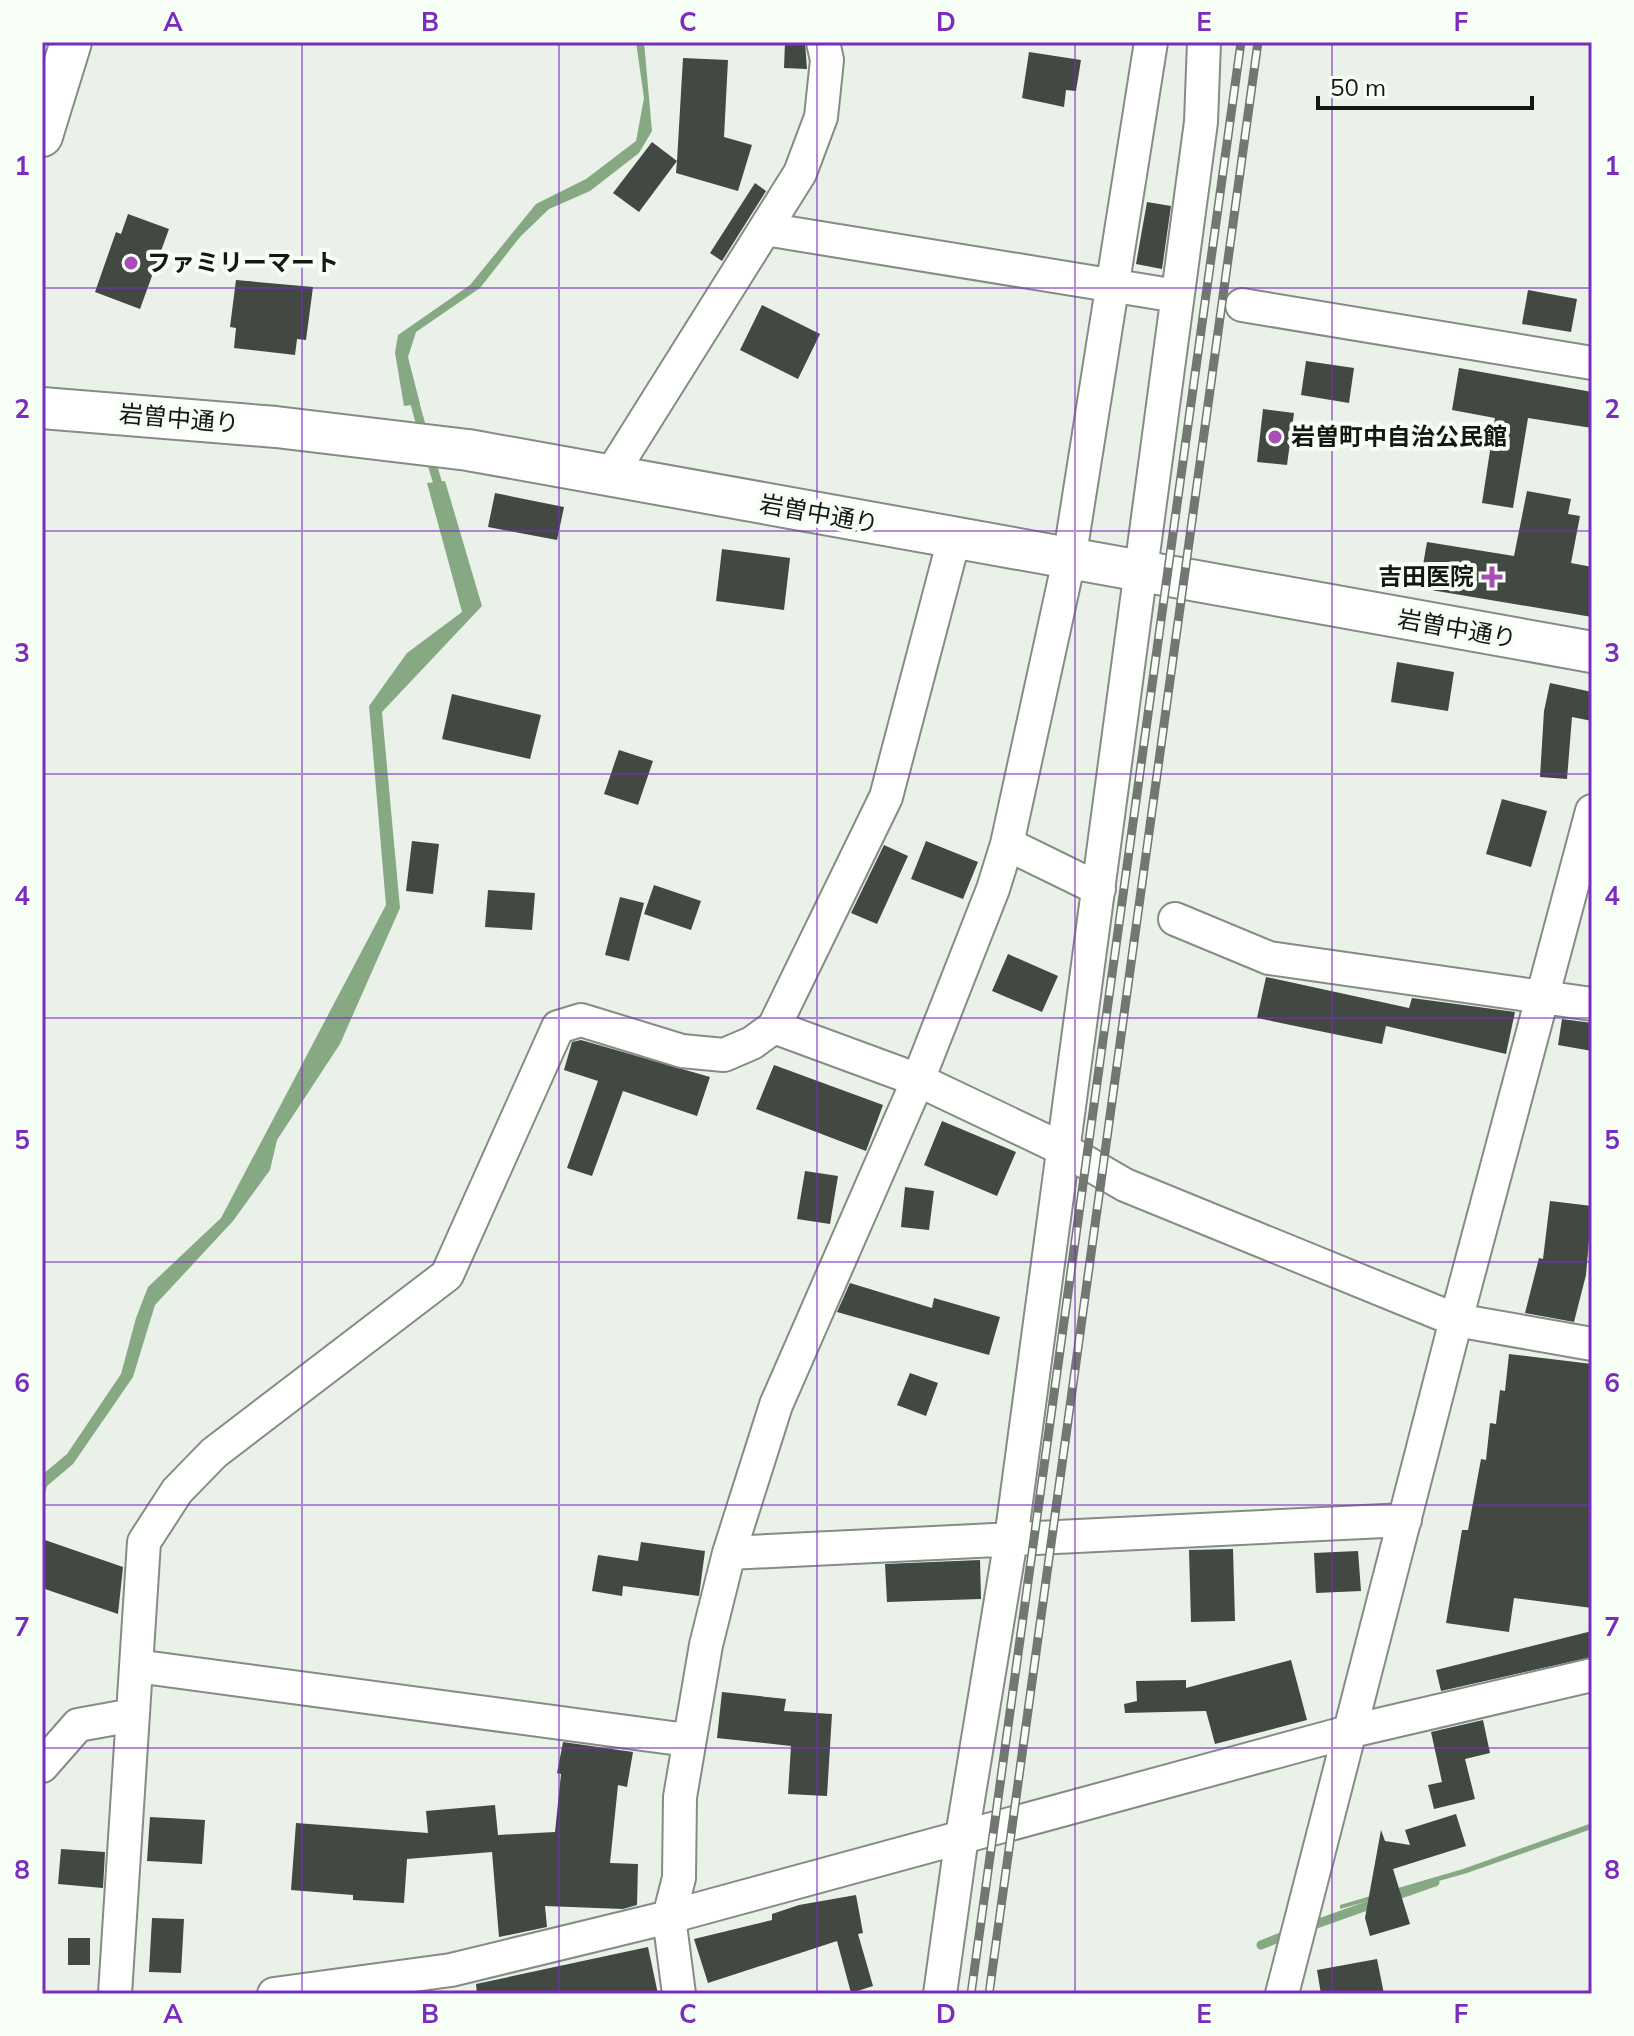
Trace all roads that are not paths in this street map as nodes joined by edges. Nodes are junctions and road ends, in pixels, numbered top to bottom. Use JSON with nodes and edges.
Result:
{"nodes":[{"id":1,"x":71,"y":42,"type":"edge"},
{"id":2,"x":823,"y":42,"type":"edge"},
{"id":3,"x":1151,"y":42,"type":"edge"},
{"id":4,"x":1204,"y":42,"type":"edge"},
{"id":5,"x":42,"y":136,"type":"edge"},
{"id":6,"x":765,"y":229,"type":"junction"},
{"id":7,"x":1112,"y":287,"type":"junction"},
{"id":8,"x":1177,"y":296,"type":"junction"},
{"id":9,"x":1242,"y":305,"type":"dead end"},
{"id":10,"x":1592,"y":363,"type":"edge"},
{"id":11,"x":42,"y":408,"type":"edge"},
{"id":12,"x":610,"y":476,"type":"junction"},
{"id":13,"x":954,"y":539,"type":"junction"},
{"id":14,"x":1069,"y":560,"type":"junction"},
{"id":15,"x":1140,"y":573,"type":"junction"},
{"id":16,"x":1592,"y":652,"type":"edge"},
{"id":17,"x":1592,"y":811,"type":"edge"},
{"id":18,"x":1007,"y":844,"type":"junction"},
{"id":19,"x":1099,"y":889,"type":"junction"},
{"id":20,"x":1175,"y":919,"type":"dead end"},
{"id":21,"x":1542,"y":998,"type":"junction"},
{"id":22,"x":1592,"y":1004,"type":"edge"},
{"id":23,"x":774,"y":1027,"type":"junction"},
{"id":24,"x":918,"y":1080,"type":"junction"},
{"id":25,"x":1063,"y":1149,"type":"junction"},
{"id":26,"x":1456,"y":1320,"type":"junction"},
{"id":27,"x":1592,"y":1344,"type":"edge"},
{"id":28,"x":1405,"y":1520,"type":"junction"},
{"id":29,"x":1011,"y":1539,"type":"junction"},
{"id":30,"x":729,"y":1553,"type":"junction"},
{"id":31,"x":136,"y":1666,"type":"junction"},
{"id":32,"x":1592,"y":1675,"type":"edge"},
{"id":33,"x":133,"y":1715,"type":"junction"},
{"id":34,"x":1352,"y":1731,"type":"junction"},
{"id":35,"x":687,"y":1740,"type":"junction"},
{"id":36,"x":42,"y":1766,"type":"edge"},
{"id":37,"x":962,"y":1836,"type":"junction"},
{"id":38,"x":669,"y":1917,"type":"junction"},
{"id":39,"x":115,"y":1994,"type":"edge"},
{"id":40,"x":274,"y":1994,"type":"edge"},
{"id":41,"x":679,"y":1994,"type":"edge"},
{"id":42,"x":940,"y":1994,"type":"edge"},
{"id":43,"x":1282,"y":1994,"type":"edge"}],
"edges":[{"from":1,"to":5,"type":"street"},
{"from":2,"to":6,"type":"street"},
{"from":3,"to":7,"type":"street"},
{"from":4,"to":8,"type":"street"},
{"from":6,"to":7,"type":"street"},
{"from":6,"to":12,"type":"street"},
{"from":7,"to":8,"type":"street"},
{"from":7,"to":14,"type":"street"},
{"from":8,"to":15,"type":"street"},
{"from":9,"to":10,"type":"street"},
{"from":11,"to":12,"type":"street","name":"岩曽中通り"},
{"from":12,"to":13,"type":"street","name":"岩曽中通り"},
{"from":13,"to":14,"type":"street","name":"岩曽中通り"},
{"from":13,"to":23,"type":"street"},
{"from":14,"to":15,"type":"street","name":"岩曽中通り"},
{"from":14,"to":18,"type":"street"},
{"from":15,"to":16,"type":"street","name":"岩曽中通り"},
{"from":15,"to":19,"type":"street"},
{"from":17,"to":21,"type":"street"},
{"from":18,"to":19,"type":"street"},
{"from":18,"to":24,"type":"street"},
{"from":19,"to":25,"type":"street"},
{"from":20,"to":21,"type":"street"},
{"from":21,"to":22,"type":"street"},
{"from":21,"to":26,"type":"street"},
{"from":23,"to":24,"type":"street"},
{"from":23,"to":31,"type":"street"},
{"from":24,"to":25,"type":"street"},
{"from":24,"to":30,"type":"street"},
{"from":25,"to":26,"type":"street"},
{"from":25,"to":29,"type":"street"},
{"from":26,"to":27,"type":"street"},
{"from":26,"to":28,"type":"street"},
{"from":28,"to":29,"type":"street"},
{"from":28,"to":34,"type":"street"},
{"from":29,"to":30,"type":"street"},
{"from":29,"to":37,"type":"street"},
{"from":30,"to":35,"type":"street"},
{"from":31,"to":33,"type":"street"},
{"from":31,"to":35,"type":"street"},
{"from":32,"to":34,"type":"street"},
{"from":33,"to":36,"type":"street"},
{"from":33,"to":39,"type":"street"},
{"from":34,"to":37,"type":"street"},
{"from":34,"to":43,"type":"street"},
{"from":35,"to":38,"type":"street"},
{"from":37,"to":38,"type":"street"},
{"from":37,"to":42,"type":"street"},
{"from":38,"to":40,"type":"street"},
{"from":38,"to":41,"type":"street"}]}
